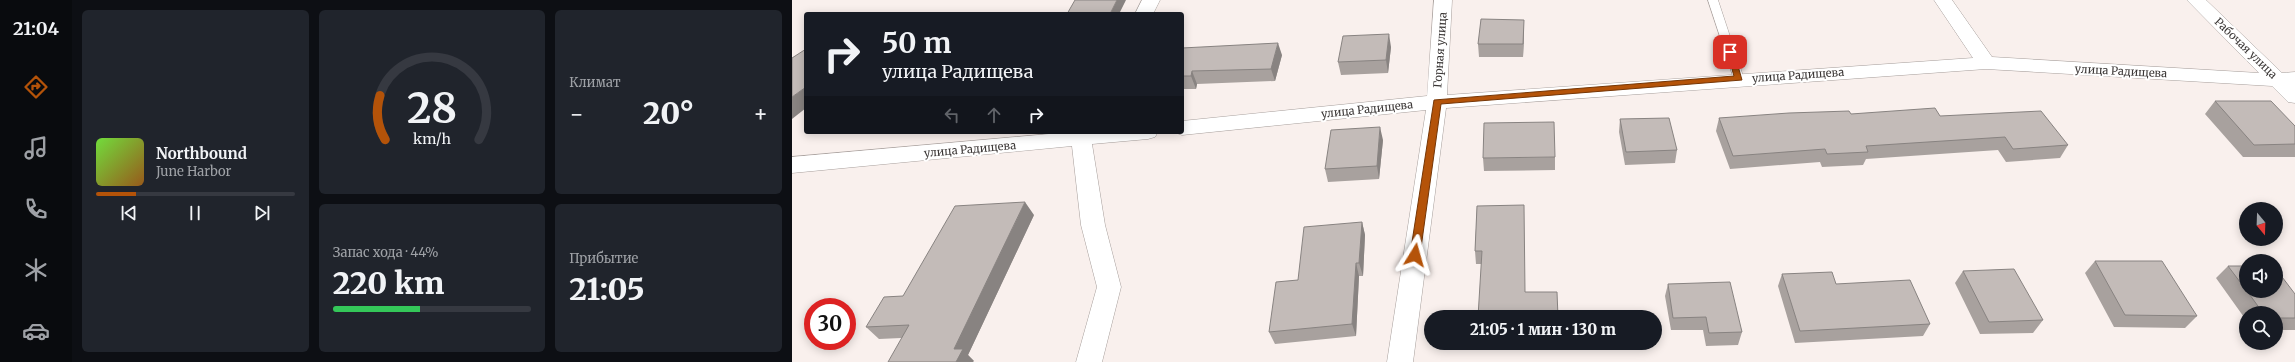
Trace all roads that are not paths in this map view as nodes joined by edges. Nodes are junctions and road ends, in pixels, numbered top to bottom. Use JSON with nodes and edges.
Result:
{"nodes":[{"id":1,"x":1151,"y":0,"type":"edge"},
{"id":2,"x":1443,"y":0,"type":"edge"},
{"id":3,"x":1713,"y":0,"type":"edge"},
{"id":4,"x":1943,"y":0,"type":"edge"},
{"id":5,"x":2196,"y":0,"type":"edge"},
{"id":6,"x":1145,"y":12,"type":"edge"},
{"id":7,"x":1986,"y":63,"type":"junction"},
{"id":8,"x":1739,"y":79,"type":"junction"},
{"id":9,"x":2287,"y":79,"type":"edge"},
{"id":10,"x":2295,"y":97,"type":"edge"},
{"id":11,"x":1437,"y":102,"type":"junction"},
{"id":12,"x":1184,"y":128,"type":"edge"},
{"id":13,"x":1105,"y":134,"type":"edge"},
{"id":14,"x":1083,"y":135,"type":"edge"},
{"id":15,"x":792,"y":165,"type":"edge"},
{"id":16,"x":1089,"y":362,"type":"edge"},
{"id":17,"x":1400,"y":362,"type":"edge"}],
"edges":[{"from":1,"to":6,"type":"street"},
{"from":2,"to":11,"type":"street","name":"Горная улица"},
{"from":3,"to":8,"type":"lane"},
{"from":4,"to":7,"type":"street"},
{"from":5,"to":9,"type":"street","name":"Рабочая улица"},
{"from":7,"to":8,"type":"street","name":"улица Радищева"},
{"from":7,"to":9,"type":"street","name":"улица Радищева"},
{"from":8,"to":11,"type":"street","name":"улица Радищева"},
{"from":9,"to":10,"type":"street","name":"Рабочая улица"},
{"from":11,"to":12,"type":"street","name":"улица Радищева"},
{"from":11,"to":17,"type":"street","name":"Горная улица"},
{"from":13,"to":14,"type":"street","name":"улица Радищева"},
{"from":14,"to":15,"type":"street","name":"улица Радищева"},
{"from":14,"to":16,"type":"street"}]}
